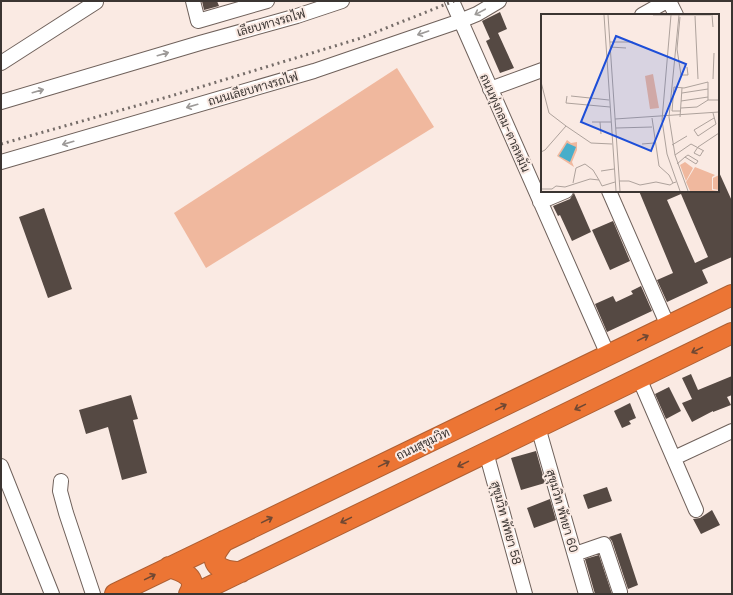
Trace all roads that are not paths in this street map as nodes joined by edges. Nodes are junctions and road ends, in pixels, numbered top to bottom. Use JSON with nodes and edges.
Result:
{"nodes":[{"id":1,"x":96,"y":1,"type":"edge"},
{"id":2,"x":193,"y":1,"type":"edge"},
{"id":3,"x":267,"y":1,"type":"edge"},
{"id":4,"x":342,"y":1,"type":"edge"},
{"id":5,"x":452,"y":1,"type":"edge"},
{"id":6,"x":499,"y":1,"type":"edge"},
{"id":7,"x":668,"y":1,"type":"edge"},
{"id":8,"x":644,"y":14,"type":"edge"},
{"id":9,"x":675,"y":14,"type":"edge"},
{"id":10,"x":460,"y":21,"type":"junction"},
{"id":11,"x":1,"y":63,"type":"edge"},
{"id":12,"x":541,"y":70,"type":"edge"},
{"id":13,"x":490,"y":89,"type":"junction"},
{"id":14,"x":1,"y":102,"type":"edge"},
{"id":15,"x":1,"y":162,"type":"edge"},
{"id":16,"x":564,"y":192,"type":"edge"},
{"id":17,"x":608,"y":192,"type":"edge"},
{"id":18,"x":540,"y":202,"type":"junction"},
{"id":19,"x":732,"y":295,"type":"edge"},
{"id":20,"x":668,"y":326,"type":"junction"},
{"id":21,"x":732,"y":333,"type":"edge"},
{"id":22,"x":608,"y":355,"type":"junction"},
{"id":23,"x":639,"y":378,"type":"junction"},
{"id":24,"x":538,"y":427,"type":"junction"},
{"id":25,"x":732,"y":430,"type":"edge"},
{"id":26,"x":486,"y":452,"type":"junction"},
{"id":27,"x":674,"y":458,"type":"junction"},
{"id":28,"x":1,"y":466,"type":"edge"},
{"id":29,"x":61,"y":481,"type":"dead end"},
{"id":30,"x":696,"y":510,"type":"dead end"},
{"id":31,"x":224,"y":541,"type":"junction"},
{"id":32,"x":575,"y":554,"type":"junction"},
{"id":33,"x":170,"y":567,"type":"junction"},
{"id":34,"x":241,"y":572,"type":"junction"},
{"id":35,"x":620,"y":592,"type":"dead end"},
{"id":36,"x":52,"y":594,"type":"edge"},
{"id":37,"x":94,"y":594,"type":"edge"},
{"id":38,"x":114,"y":594,"type":"edge"},
{"id":39,"x":189,"y":594,"type":"edge"},
{"id":40,"x":194,"y":594,"type":"edge"},
{"id":41,"x":525,"y":594,"type":"edge"},
{"id":42,"x":586,"y":594,"type":"edge"}],
"edges":[{"from":1,"to":11,"type":"street"},
{"from":2,"to":3,"type":"street"},
{"from":14,"to":4,"type":"street","name":"เลียบทางรถไฟ","one_way":true},
{"from":5,"to":10,"type":"street","name":"ถนนทุ่งกลม-ตาลหมัน"},
{"from":6,"to":10,"type":"street","name":"ถนนเลียบทางรถไฟ","one_way":true},
{"from":7,"to":8,"type":"street"},
{"from":7,"to":9,"type":"street"},
{"from":10,"to":13,"type":"street","name":"ถนนทุ่งกลม-ตาลหมัน"},
{"from":10,"to":15,"type":"street","name":"ถนนเลียบทางรถไฟ","one_way":true},
{"from":12,"to":13,"type":"street"},
{"from":13,"to":18,"type":"street","name":"ถนนทุ่งกลม-ตาลหมัน"},
{"from":16,"to":18,"type":"street"},
{"from":17,"to":20,"type":"street"},
{"from":18,"to":22,"type":"street","name":"ถนนทุ่งกลม-ตาลหมัน"},
{"from":19,"to":20,"type":"highway","name":"ถนนสุขุมวิท"},
{"from":22,"to":20,"type":"highway","name":"ถนนสุขุมวิท","one_way":true},
{"from":21,"to":23,"type":"highway","one_way":true},
{"from":31,"to":22,"type":"highway","name":"ถนนสุขุมวิท","one_way":true},
{"from":23,"to":24,"type":"highway","one_way":true},
{"from":23,"to":27,"type":"street"},
{"from":24,"to":26,"type":"highway"},
{"from":24,"to":32,"type":"street","name":"สุขุมวิท พัทยา 60"},
{"from":25,"to":27,"type":"street"},
{"from":26,"to":34,"type":"highway","one_way":true},
{"from":26,"to":41,"type":"street","name":"สุขุมวิท พัทยา 58"},
{"from":27,"to":30,"type":"street"},
{"from":28,"to":36,"type":"street"},
{"from":29,"to":37,"type":"street"},
{"from":31,"to":33,"type":"highway","name":"ถนนสุขุมวิท"},
{"from":31,"to":34,"type":"highway"},
{"from":32,"to":35,"type":"street"},
{"from":32,"to":42,"type":"street","name":"สุขุมวิท พัทยา 60"},
{"from":38,"to":33,"type":"highway","name":"ถนนสุขุมวิท","one_way":true},
{"from":33,"to":39,"type":"highway"},
{"from":34,"to":40,"type":"highway"}]}
